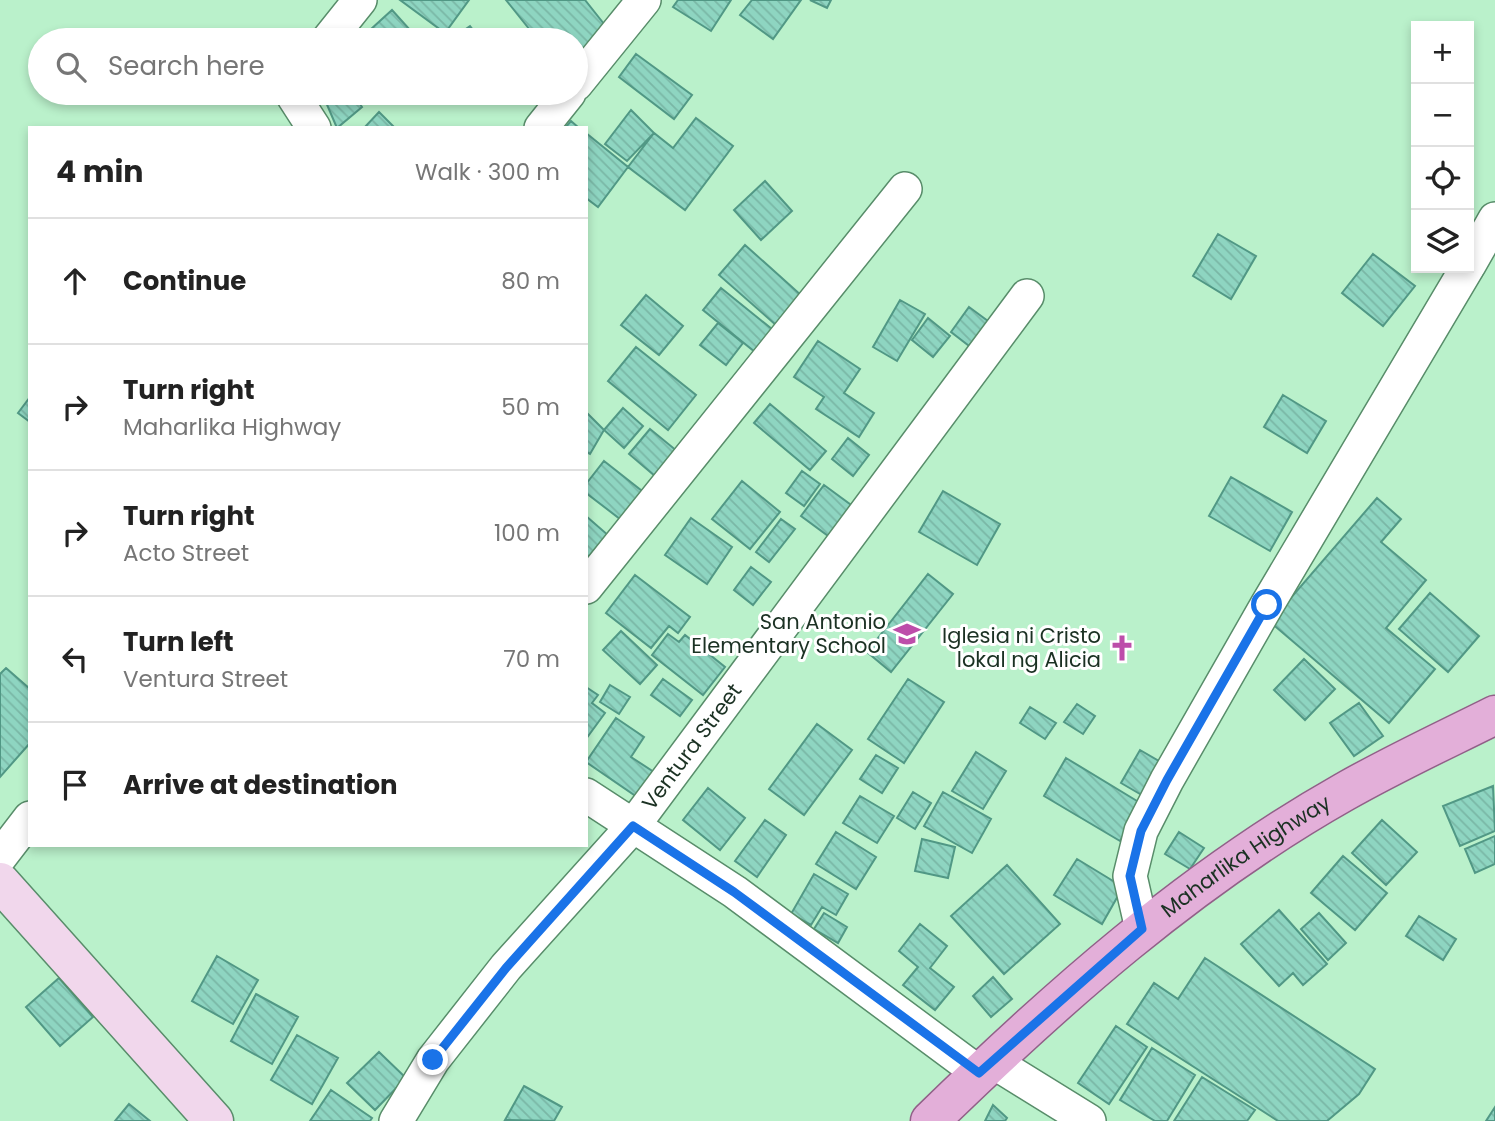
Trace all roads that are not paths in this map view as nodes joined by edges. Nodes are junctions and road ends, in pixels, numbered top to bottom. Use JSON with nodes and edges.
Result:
{"nodes":[{"id":1,"x":360,"y":0,"type":"edge"},
{"id":2,"x":644,"y":0,"type":"edge"},
{"id":3,"x":338,"y":28,"type":"edge"},
{"id":4,"x":588,"y":69,"type":"edge"},
{"id":5,"x":299,"y":105,"type":"edge"},
{"id":6,"x":559,"y":105,"type":"edge"},
{"id":7,"x":313,"y":126,"type":"edge"},
{"id":8,"x":543,"y":126,"type":"edge"},
{"id":9,"x":905,"y":189,"type":"dead end"},
{"id":10,"x":1495,"y":219,"type":"edge"},
{"id":11,"x":1474,"y":256,"type":"edge"},
{"id":12,"x":1464,"y":273,"type":"edge"},
{"id":13,"x":1027,"y":296,"type":"dead end"},
{"id":14,"x":588,"y":585,"type":"edge"},
{"id":15,"x":1495,"y":715,"type":"edge"},
{"id":16,"x":588,"y":796,"type":"edge"},
{"id":17,"x":28,"y":821,"type":"edge"},
{"id":18,"x":633,"y":826,"type":"junction"},
{"id":19,"x":0,"y":857,"type":"edge"},
{"id":20,"x":0,"y":882,"type":"edge"},
{"id":21,"x":1142,"y":929,"type":"junction"},
{"id":22,"x":986,"y":1067,"type":"junction"},
{"id":23,"x":214,"y":1121,"type":"edge"},
{"id":24,"x":396,"y":1121,"type":"edge"},
{"id":25,"x":930,"y":1121,"type":"edge"},
{"id":26,"x":1089,"y":1121,"type":"edge"}],
"edges":[{"from":1,"to":3,"type":"street"},
{"from":2,"to":4,"type":"street"},
{"from":5,"to":7,"type":"street"},
{"from":6,"to":8,"type":"street"},
{"from":9,"to":14,"type":"street"},
{"from":10,"to":11,"type":"street"},
{"from":12,"to":21,"type":"street"},
{"from":13,"to":18,"type":"street","name":"Ventura Street"},
{"from":15,"to":21,"type":"main road","name":"Maharlika Highway"},
{"from":16,"to":18,"type":"street"},
{"from":17,"to":19,"type":"street"},
{"from":18,"to":22,"type":"street"},
{"from":18,"to":24,"type":"street","name":"Ventura Street"},
{"from":20,"to":23,"type":"main road"},
{"from":21,"to":22,"type":"main road","name":"Maharlika Highway"},
{"from":22,"to":25,"type":"main road","name":"Maharlika Highway"},
{"from":22,"to":26,"type":"street"}]}
